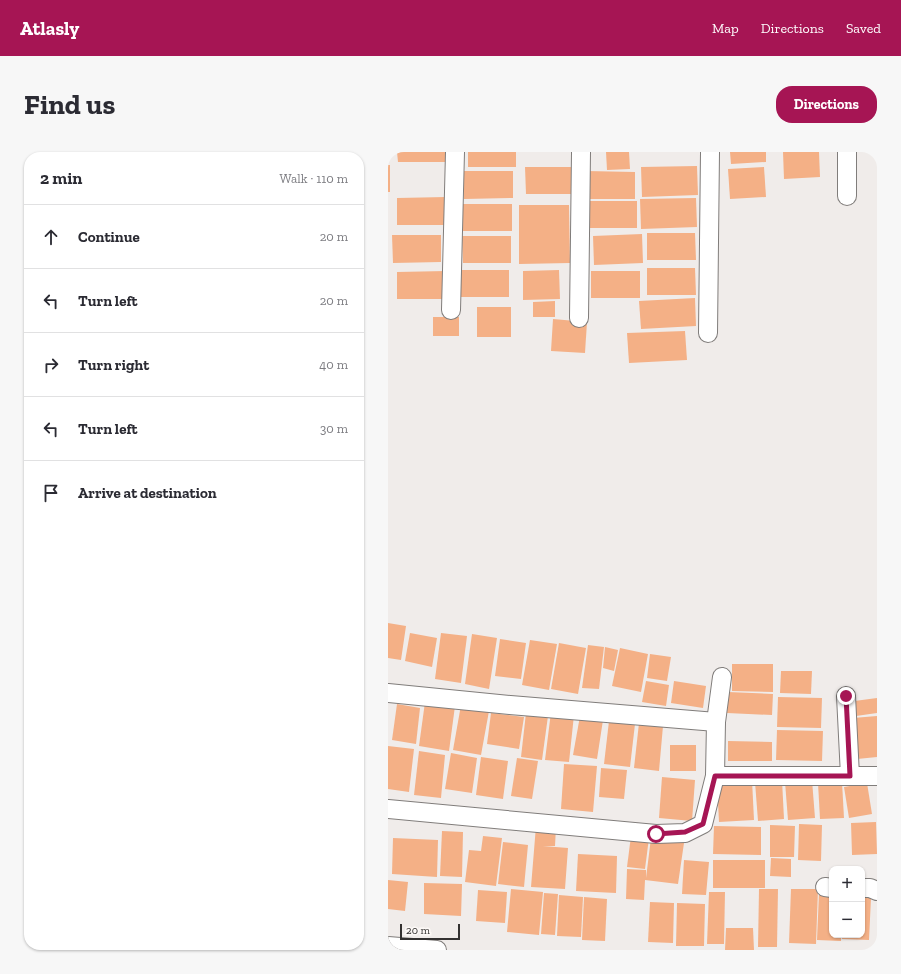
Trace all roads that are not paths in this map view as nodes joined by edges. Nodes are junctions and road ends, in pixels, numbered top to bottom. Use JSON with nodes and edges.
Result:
{"nodes":[{"id":1,"x":455,"y":152,"type":"edge"},
{"id":2,"x":581,"y":152,"type":"edge"},
{"id":3,"x":710,"y":152,"type":"edge"},
{"id":4,"x":847,"y":152,"type":"edge"},
{"id":5,"x":847,"y":196,"type":"dead end"},
{"id":6,"x":452,"y":310,"type":"dead end"},
{"id":7,"x":579,"y":318,"type":"dead end"},
{"id":8,"x":708,"y":333,"type":"dead end"},
{"id":9,"x":722,"y":677,"type":"dead end"},
{"id":10,"x":388,"y":693,"type":"edge"},
{"id":11,"x":846,"y":696,"type":"dead end"},
{"id":12,"x":716,"y":722,"type":"junction"},
{"id":13,"x":715,"y":776,"type":"junction"},
{"id":14,"x":850,"y":776,"type":"junction"},
{"id":15,"x":877,"y":776,"type":"edge"},
{"id":16,"x":388,"y":808,"type":"edge"},
{"id":17,"x":865,"y":888,"type":"edge"},
{"id":18,"x":877,"y":890,"type":"edge"},
{"id":19,"x":388,"y":946,"type":"edge"},
{"id":20,"x":437,"y":950,"type":"edge"}],
"edges":[{"from":1,"to":6,"type":"street"},
{"from":2,"to":7,"type":"street"},
{"from":3,"to":8,"type":"street"},
{"from":4,"to":5,"type":"street"},
{"from":9,"to":12,"type":"street"},
{"from":10,"to":12,"type":"street"},
{"from":11,"to":14,"type":"street"},
{"from":12,"to":13,"type":"street"},
{"from":13,"to":14,"type":"street"},
{"from":13,"to":16,"type":"street"},
{"from":14,"to":15,"type":"street"},
{"from":17,"to":18,"type":"street"},
{"from":19,"to":20,"type":"street"}]}
